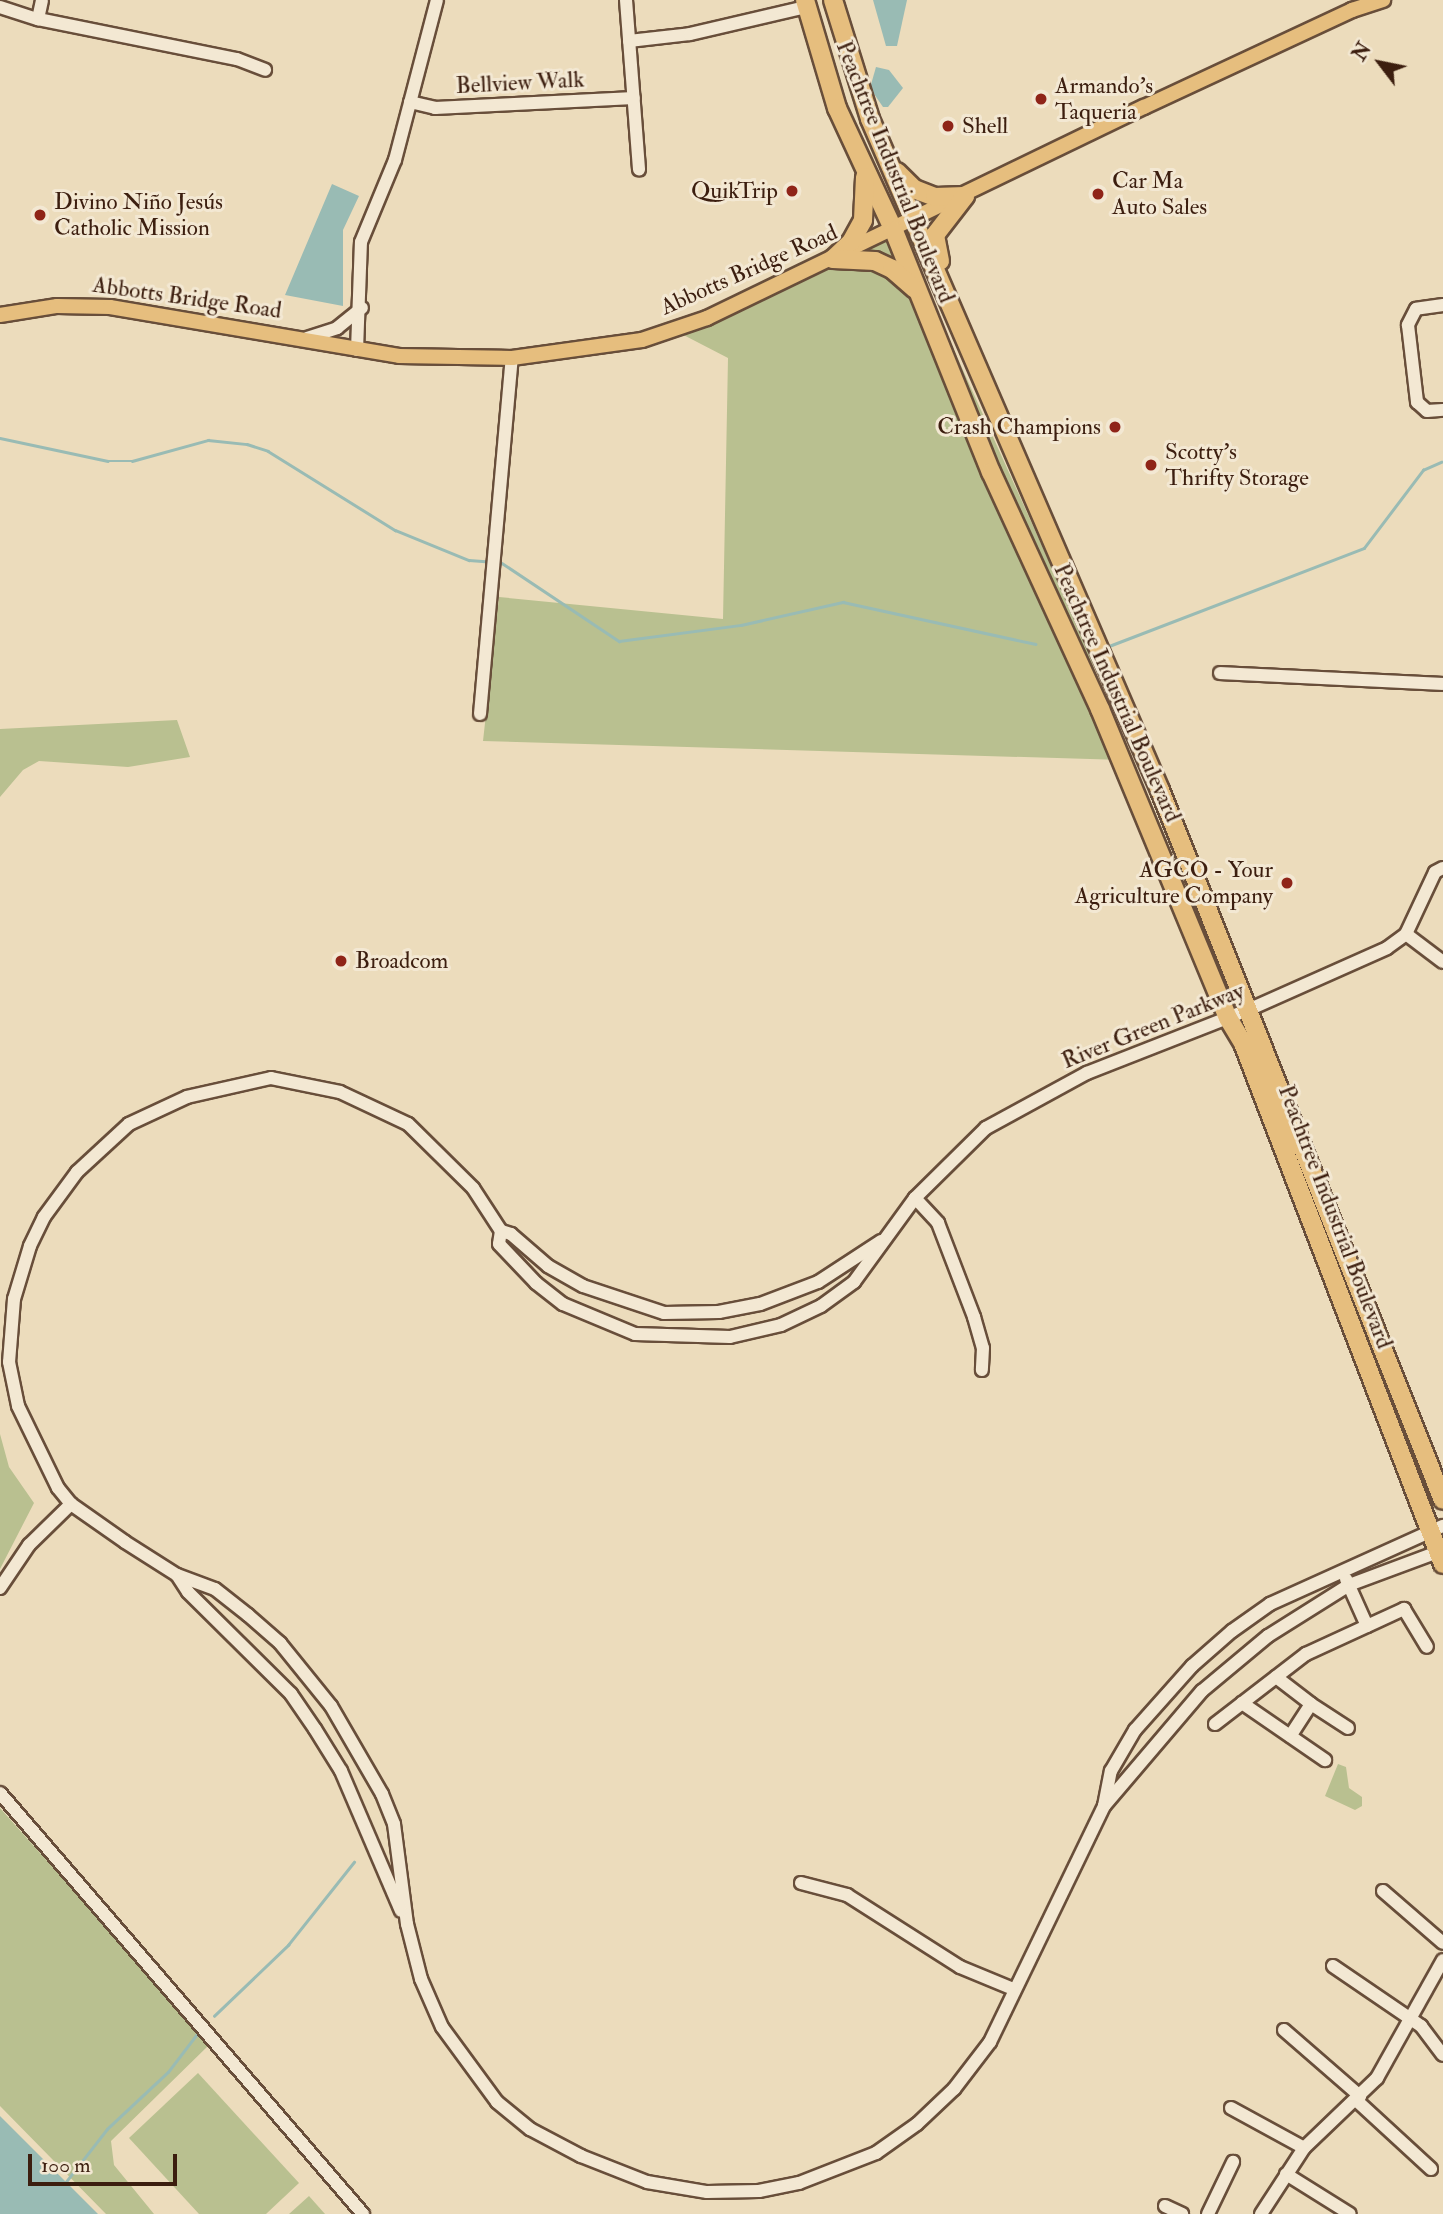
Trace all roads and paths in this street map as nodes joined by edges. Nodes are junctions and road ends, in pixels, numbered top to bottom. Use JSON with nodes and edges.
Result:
{"nodes":[{"id":1,"x":42,"y":0,"type":"edge"},
{"id":2,"x":437,"y":0,"type":"edge"},
{"id":3,"x":626,"y":0,"type":"edge"},
{"id":4,"x":833,"y":0,"type":"edge"},
{"id":5,"x":1383,"y":0,"type":"edge"},
{"id":6,"x":806,"y":3,"type":"edge"},
{"id":7,"x":0,"y":7,"type":"edge"},
{"id":8,"x":38,"y":19,"type":"junction"},
{"id":9,"x":629,"y":41,"type":"junction"},
{"id":10,"x":265,"y":70,"type":"dead end"},
{"id":11,"x":634,"y":98,"type":"junction"},
{"id":12,"x":410,"y":102,"type":"junction"},
{"id":13,"x":862,"y":160,"type":"junction"},
{"id":14,"x":888,"y":160,"type":"junction"},
{"id":15,"x":639,"y":170,"type":"dead end"},
{"id":16,"x":965,"y":196,"type":"junction"},
{"id":17,"x":913,"y":221,"type":"junction"},
{"id":18,"x":894,"y":231,"type":"junction"},
{"id":19,"x":833,"y":259,"type":"junction"},
{"id":20,"x":918,"y":292,"type":"junction"},
{"id":21,"x":947,"y":299,"type":"junction"},
{"id":22,"x":1443,"y":305,"type":"edge"},
{"id":23,"x":362,"y":308,"type":"junction"},
{"id":24,"x":0,"y":315,"type":"edge"},
{"id":25,"x":307,"y":338,"type":"junction"},
{"id":26,"x":357,"y":350,"type":"junction"},
{"id":27,"x":512,"y":358,"type":"junction"},
{"id":28,"x":1443,"y":410,"type":"edge"},
{"id":29,"x":1220,"y":673,"type":"dead end"},
{"id":30,"x":1443,"y":684,"type":"edge"},
{"id":31,"x":480,"y":713,"type":"dead end"},
{"id":32,"x":1443,"y":868,"type":"edge"},
{"id":33,"x":1406,"y":934,"type":"junction"},
{"id":34,"x":1443,"y":962,"type":"edge"},
{"id":35,"x":1248,"y":1010,"type":"junction"},
{"id":36,"x":1228,"y":1018,"type":"junction"},
{"id":37,"x":915,"y":1198,"type":"junction"},
{"id":38,"x":501,"y":1231,"type":"junction"},
{"id":39,"x":881,"y":1241,"type":"junction"},
{"id":40,"x":982,"y":1370,"type":"dead end"},
{"id":41,"x":1443,"y":1500,"type":"edge"},
{"id":42,"x":71,"y":1504,"type":"junction"},
{"id":43,"x":1437,"y":1528,"type":"edge"},
{"id":44,"x":1441,"y":1555,"type":"edge"},
{"id":45,"x":1342,"y":1569,"type":"junction"},
{"id":46,"x":177,"y":1575,"type":"junction"},
{"id":47,"x":1349,"y":1585,"type":"junction"},
{"id":48,"x":0,"y":1588,"type":"edge"},
{"id":49,"x":1367,"y":1626,"type":"junction"},
{"id":50,"x":1427,"y":1647,"type":"dead end"},
{"id":51,"x":1276,"y":1677,"type":"junction"},
{"id":52,"x":1242,"y":1703,"type":"junction"},
{"id":53,"x":1311,"y":1704,"type":"junction"},
{"id":54,"x":1216,"y":1724,"type":"dead end"},
{"id":55,"x":1348,"y":1728,"type":"dead end"},
{"id":56,"x":1290,"y":1736,"type":"junction"},
{"id":57,"x":1325,"y":1760,"type":"dead end"},
{"id":58,"x":0,"y":1793,"type":"edge"},
{"id":59,"x":1104,"y":1806,"type":"junction"},
{"id":60,"x":801,"y":1883,"type":"dead end"},
{"id":61,"x":1383,"y":1891,"type":"dead end"},
{"id":62,"x":407,"y":1924,"type":"junction"},
{"id":63,"x":1443,"y":1943,"type":"edge"},
{"id":64,"x":1443,"y":1960,"type":"edge"},
{"id":65,"x":1333,"y":1966,"type":"dead end"},
{"id":66,"x":1013,"y":1989,"type":"junction"},
{"id":67,"x":1413,"y":2020,"type":"junction"},
{"id":68,"x":1284,"y":2030,"type":"dead end"},
{"id":69,"x":1443,"y":2055,"type":"edge"},
{"id":70,"x":1358,"y":2098,"type":"junction"},
{"id":71,"x":1231,"y":2108,"type":"dead end"},
{"id":72,"x":1304,"y":2148,"type":"junction"},
{"id":73,"x":1233,"y":2162,"type":"dead end"},
{"id":74,"x":1430,"y":2169,"type":"dead end"},
{"id":75,"x":1286,"y":2174,"type":"junction"},
{"id":76,"x":1165,"y":2206,"type":"dead end"},
{"id":77,"x":363,"y":2214,"type":"edge"},
{"id":78,"x":1182,"y":2214,"type":"edge"},
{"id":79,"x":1208,"y":2214,"type":"edge"},
{"id":80,"x":1261,"y":2214,"type":"edge"},
{"id":81,"x":1350,"y":2214,"type":"edge"}],
"edges":[{"from":1,"to":8,"type":"street"},
{"from":2,"to":12,"type":"street"},
{"from":3,"to":9,"type":"street"},
{"from":4,"to":14,"type":"highway","name":"Peachtree Industrial Boulevard"},
{"from":5,"to":16,"type":"main road","name":"Abbotts Bridge Road"},
{"from":6,"to":9,"type":"street"},
{"from":6,"to":13,"type":"highway","name":"Peachtree Industrial Boulevard"},
{"from":7,"to":8,"type":"street"},
{"from":8,"to":10,"type":"street"},
{"from":9,"to":11,"type":"street"},
{"from":11,"to":12,"type":"street","name":"Bellview Walk"},
{"from":11,"to":15,"type":"street"},
{"from":12,"to":23,"type":"street"},
{"from":13,"to":18,"type":"highway","name":"Peachtree Industrial Boulevard"},
{"from":13,"to":19,"type":"highway"},
{"from":14,"to":16,"type":"highway"},
{"from":14,"to":17,"type":"highway","name":"Peachtree Industrial Boulevard"},
{"from":16,"to":17,"type":"main road","name":"Abbotts Bridge Road"},
{"from":16,"to":21,"type":"highway"},
{"from":17,"to":18,"type":"main road","name":"Abbotts Bridge Road"},
{"from":17,"to":21,"type":"highway","name":"Peachtree Industrial Boulevard"},
{"from":18,"to":19,"type":"main road","name":"Abbotts Bridge Road"},
{"from":18,"to":20,"type":"highway","name":"Peachtree Industrial Boulevard"},
{"from":19,"to":20,"type":"highway"},
{"from":19,"to":27,"type":"main road","name":"Abbotts Bridge Road"},
{"from":20,"to":36,"type":"highway","name":"Peachtree Industrial Boulevard"},
{"from":21,"to":35,"type":"highway","name":"Peachtree Industrial Boulevard"},
{"from":22,"to":28,"type":"street"},
{"from":23,"to":25,"type":"street"},
{"from":23,"to":26,"type":"street"},
{"from":24,"to":25,"type":"main road","name":"Abbotts Bridge Road"},
{"from":25,"to":26,"type":"main road","name":"Abbotts Bridge Road"},
{"from":26,"to":27,"type":"main road","name":"Abbotts Bridge Road"},
{"from":27,"to":31,"type":"street"},
{"from":29,"to":30,"type":"street"},
{"from":32,"to":33,"type":"street"},
{"from":33,"to":34,"type":"street"},
{"from":33,"to":35,"type":"street","name":"River Green Parkway"},
{"from":35,"to":36,"type":"street","name":"River Green Parkway"},
{"from":35,"to":41,"type":"highway","name":"Peachtree Industrial Boulevard"},
{"from":36,"to":37,"type":"street","name":"River Green Parkway"},
{"from":36,"to":43,"type":"highway","name":"Peachtree Industrial Boulevard"},
{"from":37,"to":39,"type":"street","name":"River Green Parkway"},
{"from":37,"to":40,"type":"street"},
{"from":38,"to":39,"type":"street","name":"River Green Parkway"},
{"from":38,"to":39,"type":"street","name":"River Green Parkway"},
{"from":38,"to":42,"type":"street","name":"River Green Parkway"},
{"from":42,"to":46,"type":"street","name":"River Green Parkway"},
{"from":42,"to":48,"type":"street"},
{"from":43,"to":44,"type":"highway","name":"Peachtree Industrial Boulevard"},
{"from":43,"to":45,"type":"street"},
{"from":44,"to":47,"type":"street"},
{"from":45,"to":47,"type":"street"},
{"from":45,"to":59,"type":"street"},
{"from":46,"to":62,"type":"street","name":"River Green Parkway"},
{"from":46,"to":62,"type":"street","name":"River Green Parkway"},
{"from":47,"to":49,"type":"street"},
{"from":47,"to":59,"type":"street"},
{"from":49,"to":50,"type":"street"},
{"from":49,"to":51,"type":"street"},
{"from":51,"to":52,"type":"street"},
{"from":51,"to":53,"type":"street"},
{"from":52,"to":54,"type":"street"},
{"from":52,"to":56,"type":"street"},
{"from":53,"to":55,"type":"street"},
{"from":53,"to":56,"type":"street"},
{"from":56,"to":57,"type":"street"},
{"from":58,"to":77,"type":"street"},
{"from":59,"to":66,"type":"street","name":"River Green Parkway"},
{"from":60,"to":66,"type":"street"},
{"from":61,"to":63,"type":"street"},
{"from":62,"to":66,"type":"street","name":"River Green Parkway"},
{"from":64,"to":67,"type":"street"},
{"from":65,"to":67,"type":"street"},
{"from":67,"to":69,"type":"street"},
{"from":67,"to":70,"type":"street"},
{"from":68,"to":70,"type":"street"},
{"from":70,"to":72,"type":"street"},
{"from":70,"to":74,"type":"street"},
{"from":71,"to":72,"type":"street"},
{"from":72,"to":75,"type":"street"},
{"from":73,"to":79,"type":"street"},
{"from":75,"to":80,"type":"street"},
{"from":75,"to":81,"type":"street"},
{"from":76,"to":78,"type":"street"}]}
